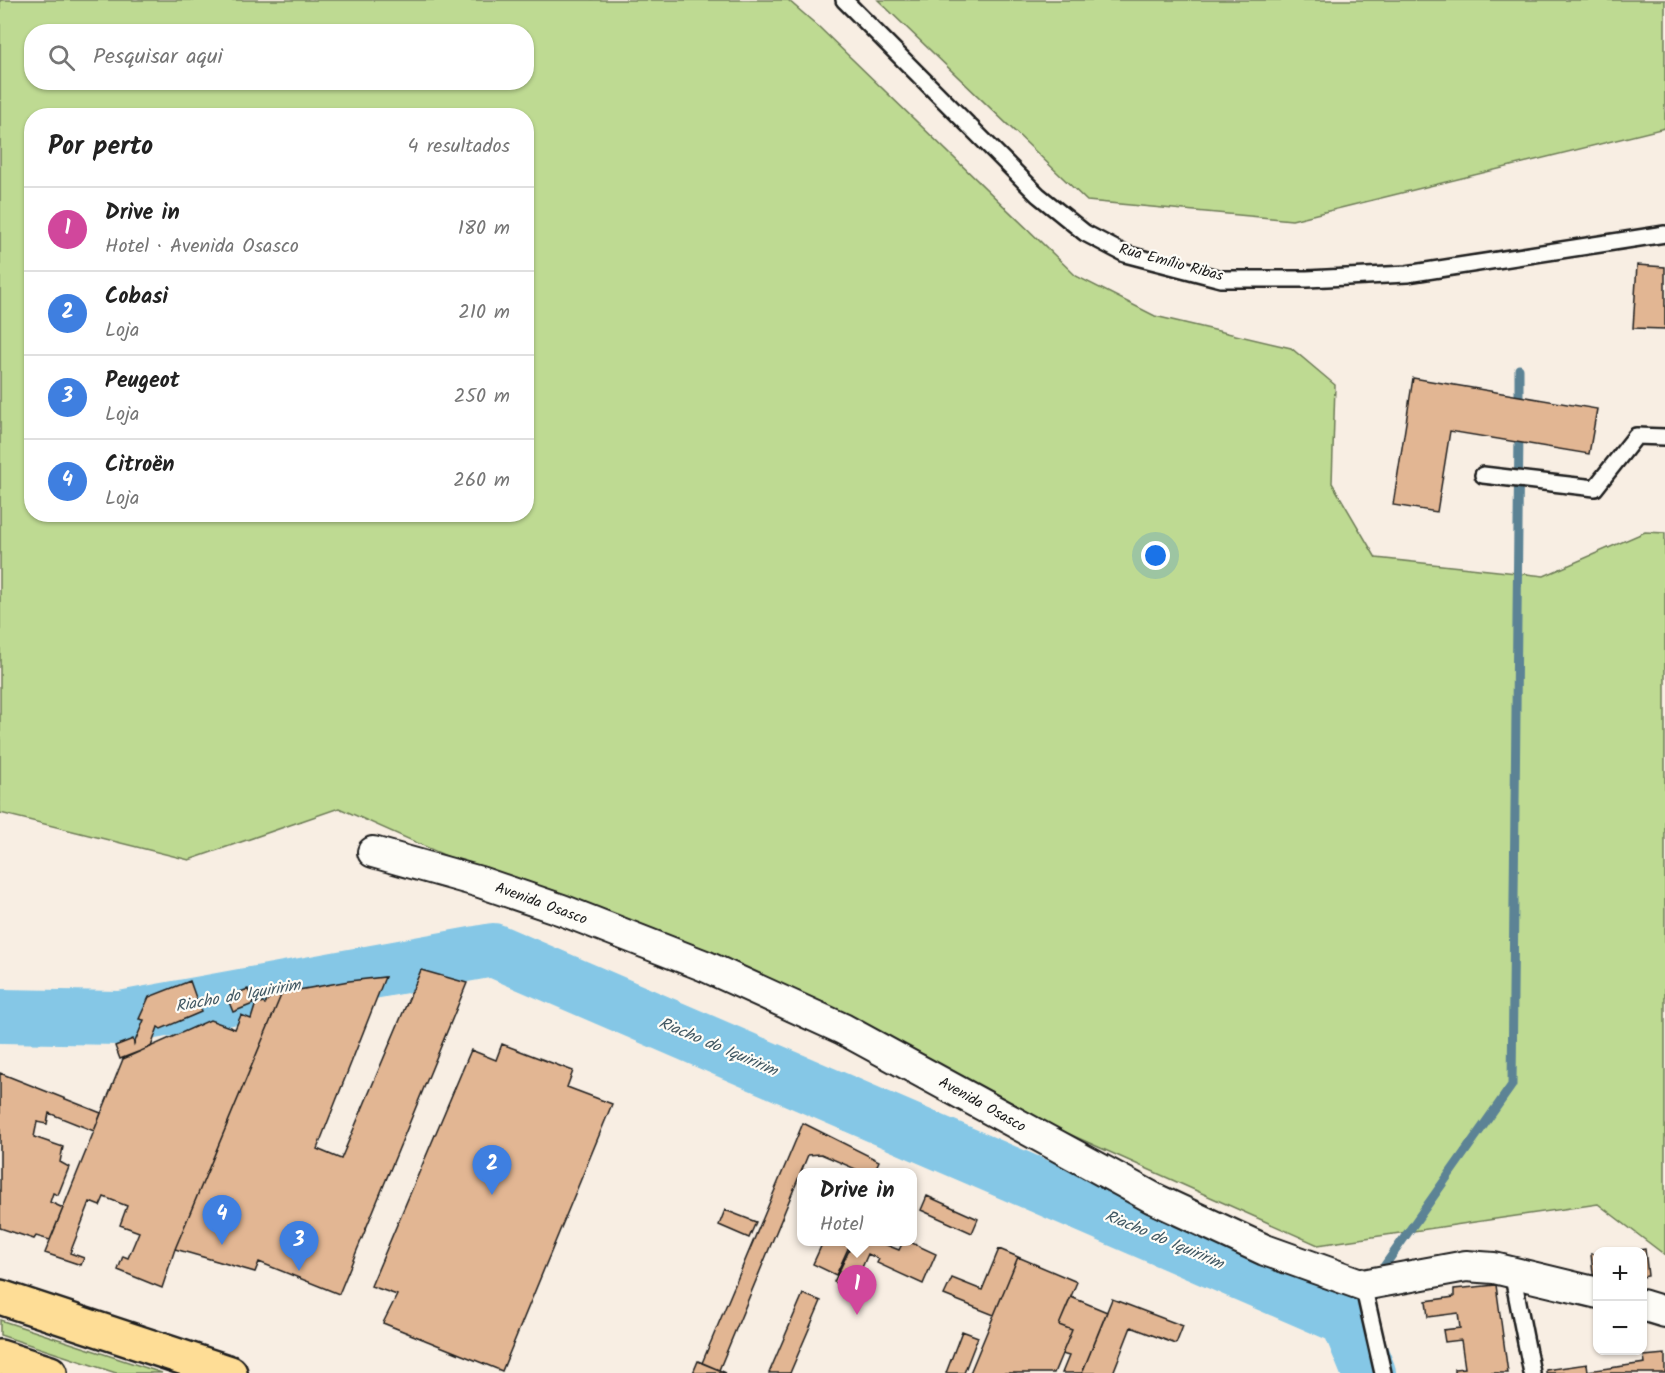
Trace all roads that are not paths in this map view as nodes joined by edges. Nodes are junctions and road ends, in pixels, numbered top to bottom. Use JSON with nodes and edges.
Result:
{"nodes":[{"id":1,"x":844,"y":0,"type":"edge"},
{"id":2,"x":1665,"y":234,"type":"edge"},
{"id":3,"x":1665,"y":438,"type":"edge"},
{"id":4,"x":1483,"y":475,"type":"dead end"},
{"id":5,"x":373,"y":852,"type":"dead end"},
{"id":6,"x":1512,"y":1272,"type":"junction"},
{"id":7,"x":1363,"y":1285,"type":"junction"},
{"id":8,"x":1593,"y":1292,"type":"edge"},
{"id":9,"x":0,"y":1297,"type":"edge"},
{"id":10,"x":1647,"y":1307,"type":"edge"},
{"id":11,"x":1665,"y":1312,"type":"edge"},
{"id":12,"x":0,"y":1357,"type":"edge"},
{"id":13,"x":50,"y":1373,"type":"edge"},
{"id":14,"x":231,"y":1373,"type":"edge"},
{"id":15,"x":1383,"y":1373,"type":"edge"},
{"id":16,"x":1532,"y":1373,"type":"edge"}],
"edges":[{"from":1,"to":2,"type":"lane","name":"Rua Emílio Ribas"},
{"from":3,"to":4,"type":"lane"},
{"from":5,"to":7,"type":"street","name":"Avenida Osasco"},
{"from":6,"to":7,"type":"street"},
{"from":6,"to":8,"type":"street"},
{"from":6,"to":16,"type":"lane"},
{"from":7,"to":15,"type":"lane"},
{"from":9,"to":14,"type":"main road"},
{"from":10,"to":11,"type":"street"},
{"from":12,"to":13,"type":"main road"}]}
